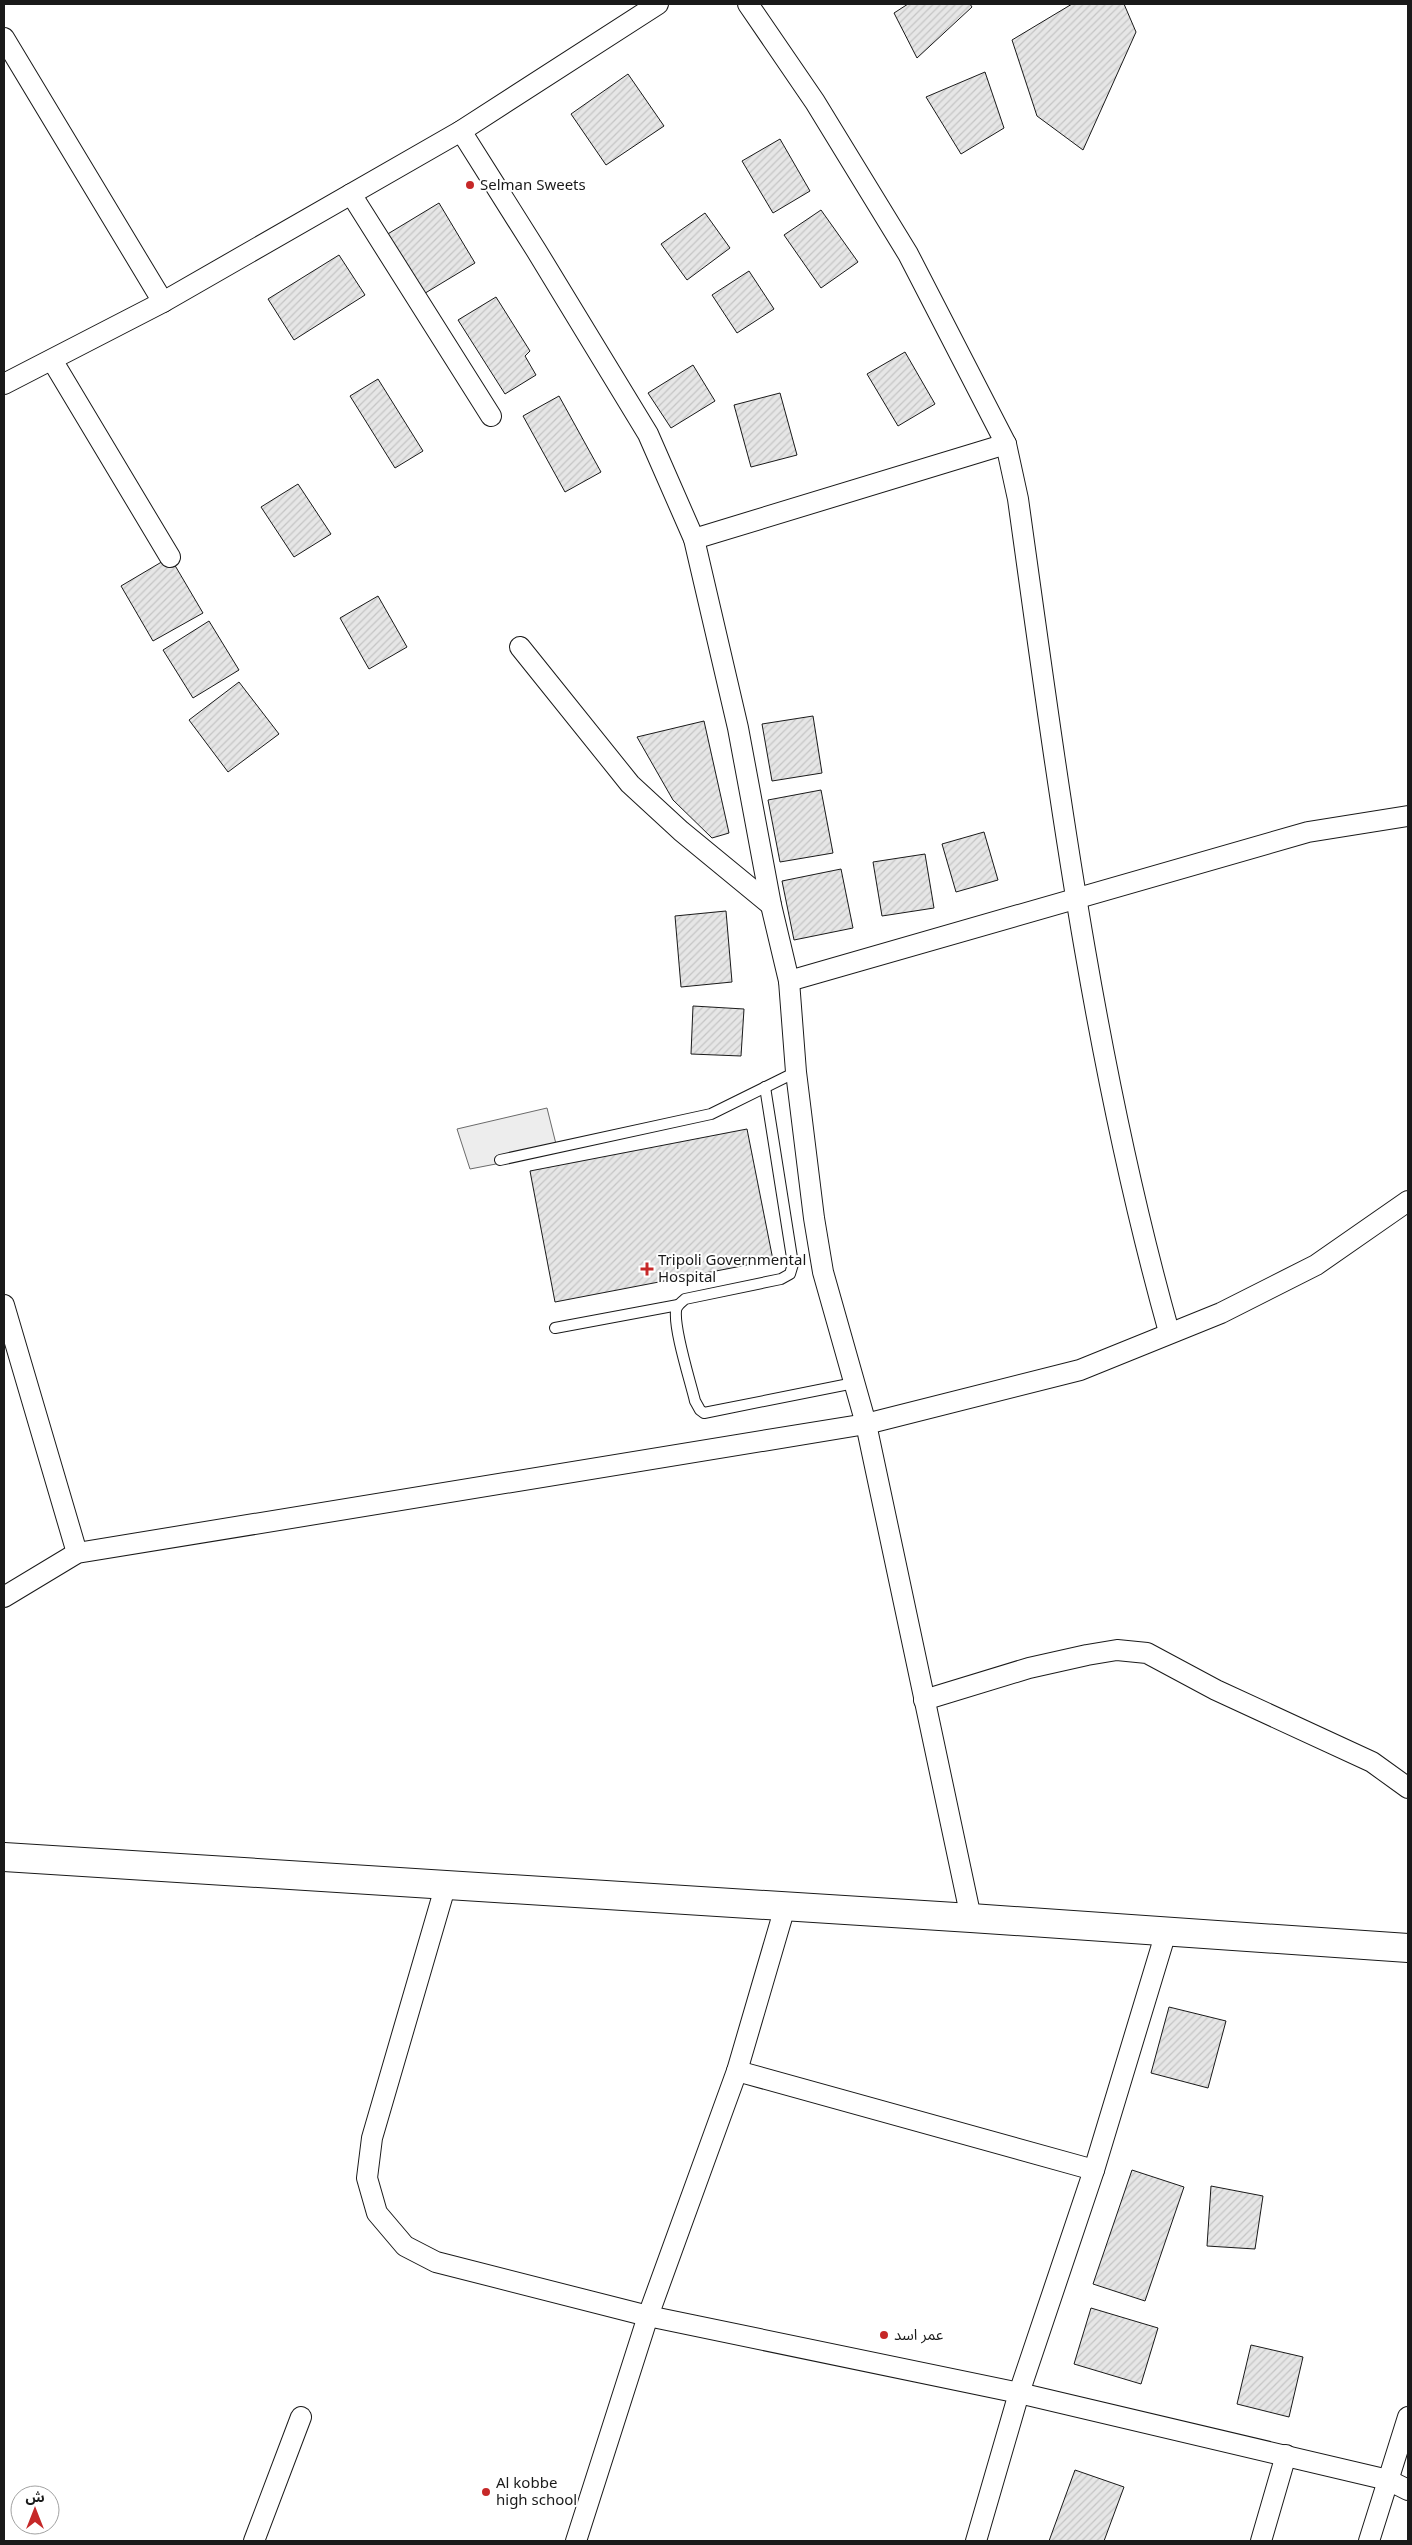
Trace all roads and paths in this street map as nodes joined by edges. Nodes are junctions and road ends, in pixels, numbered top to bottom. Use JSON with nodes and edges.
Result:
{"nodes":[{"id":1,"x":658,"y":4,"type":"edge"},
{"id":2,"x":748,"y":4,"type":"edge"},
{"id":3,"x":7,"y":50,"type":"edge"},
{"id":4,"x":461,"y":131,"type":"junction"},
{"id":5,"x":351,"y":194,"type":"junction"},
{"id":6,"x":163,"y":302,"type":"junction"},
{"id":7,"x":52,"y":360,"type":"junction"},
{"id":8,"x":4,"y":384,"type":"edge"},
{"id":9,"x":490,"y":416,"type":"dead end"},
{"id":10,"x":1006,"y":444,"type":"junction"},
{"id":11,"x":694,"y":539,"type":"junction"},
{"id":12,"x":170,"y":557,"type":"dead end"},
{"id":13,"x":520,"y":647,"type":"dead end"},
{"id":14,"x":1408,"y":816,"type":"edge"},
{"id":15,"x":1077,"y":900,"type":"junction"},
{"id":16,"x":771,"y":904,"type":"junction"},
{"id":17,"x":789,"y":981,"type":"junction"},
{"id":18,"x":796,"y":1072,"type":"junction"},
{"id":19,"x":765,"y":1087,"type":"junction"},
{"id":20,"x":500,"y":1160,"type":"dead end"},
{"id":21,"x":1408,"y":1201,"type":"edge"},
{"id":22,"x":4,"y":1305,"type":"edge"},
{"id":23,"x":678,"y":1305,"type":"junction"},
{"id":24,"x":555,"y":1328,"type":"dead end"},
{"id":25,"x":1169,"y":1332,"type":"junction"},
{"id":26,"x":854,"y":1383,"type":"junction"},
{"id":27,"x":866,"y":1424,"type":"junction"},
{"id":28,"x":77,"y":1553,"type":"junction"},
{"id":29,"x":4,"y":1597,"type":"edge"},
{"id":30,"x":924,"y":1700,"type":"junction"},
{"id":31,"x":1408,"y":1788,"type":"edge"},
{"id":32,"x":4,"y":1857,"type":"edge"},
{"id":33,"x":446,"y":1884,"type":"junction"},
{"id":34,"x":785,"y":1907,"type":"junction"},
{"id":35,"x":971,"y":1918,"type":"junction"},
{"id":36,"x":1166,"y":1932,"type":"junction"},
{"id":37,"x":1408,"y":1948,"type":"edge"},
{"id":38,"x":737,"y":2071,"type":"junction"},
{"id":39,"x":1094,"y":2170,"type":"junction"},
{"id":40,"x":648,"y":2316,"type":"junction"},
{"id":41,"x":1018,"y":2393,"type":"junction"},
{"id":42,"x":301,"y":2417,"type":"dead end"},
{"id":43,"x":1408,"y":2417,"type":"edge"},
{"id":44,"x":1286,"y":2455,"type":"junction"},
{"id":45,"x":1388,"y":2480,"type":"junction"},
{"id":46,"x":1408,"y":2490,"type":"edge"},
{"id":47,"x":254,"y":2541,"type":"edge"},
{"id":48,"x":576,"y":2541,"type":"edge"},
{"id":49,"x":976,"y":2541,"type":"edge"},
{"id":50,"x":1261,"y":2541,"type":"edge"},
{"id":51,"x":1369,"y":2541,"type":"edge"}],
"edges":[{"from":1,"to":4,"type":"street"},
{"from":2,"to":10,"type":"street"},
{"from":3,"to":6,"type":"street"},
{"from":4,"to":5,"type":"street"},
{"from":4,"to":11,"type":"street"},
{"from":5,"to":6,"type":"street"},
{"from":5,"to":9,"type":"street"},
{"from":6,"to":7,"type":"street"},
{"from":7,"to":8,"type":"street"},
{"from":7,"to":12,"type":"street"},
{"from":10,"to":11,"type":"street"},
{"from":10,"to":15,"type":"street"},
{"from":11,"to":16,"type":"street"},
{"from":13,"to":16,"type":"street"},
{"from":14,"to":15,"type":"street"},
{"from":15,"to":17,"type":"street"},
{"from":15,"to":25,"type":"street"},
{"from":16,"to":17,"type":"street"},
{"from":17,"to":18,"type":"street"},
{"from":18,"to":19,"type":"lane"},
{"from":18,"to":26,"type":"street"},
{"from":19,"to":20,"type":"lane"},
{"from":19,"to":23,"type":"lane"},
{"from":21,"to":25,"type":"street"},
{"from":22,"to":28,"type":"street"},
{"from":23,"to":24,"type":"lane"},
{"from":23,"to":26,"type":"lane"},
{"from":25,"to":27,"type":"street"},
{"from":26,"to":27,"type":"street"},
{"from":27,"to":28,"type":"street"},
{"from":27,"to":30,"type":"street"},
{"from":28,"to":29,"type":"street"},
{"from":30,"to":31,"type":"street"},
{"from":30,"to":35,"type":"street"},
{"from":32,"to":33,"type":"main road"},
{"from":33,"to":34,"type":"main road"},
{"from":33,"to":40,"type":"street"},
{"from":34,"to":35,"type":"main road"},
{"from":34,"to":38,"type":"street"},
{"from":35,"to":36,"type":"main road"},
{"from":36,"to":37,"type":"main road"},
{"from":36,"to":39,"type":"street"},
{"from":38,"to":39,"type":"street"},
{"from":38,"to":40,"type":"street"},
{"from":39,"to":41,"type":"street"},
{"from":40,"to":41,"type":"street"},
{"from":40,"to":48,"type":"street"},
{"from":41,"to":44,"type":"street"},
{"from":41,"to":49,"type":"street"},
{"from":42,"to":47,"type":"street"},
{"from":43,"to":45,"type":"street"},
{"from":44,"to":45,"type":"street"},
{"from":44,"to":50,"type":"street"},
{"from":45,"to":46,"type":"street"},
{"from":45,"to":51,"type":"street"}]}
